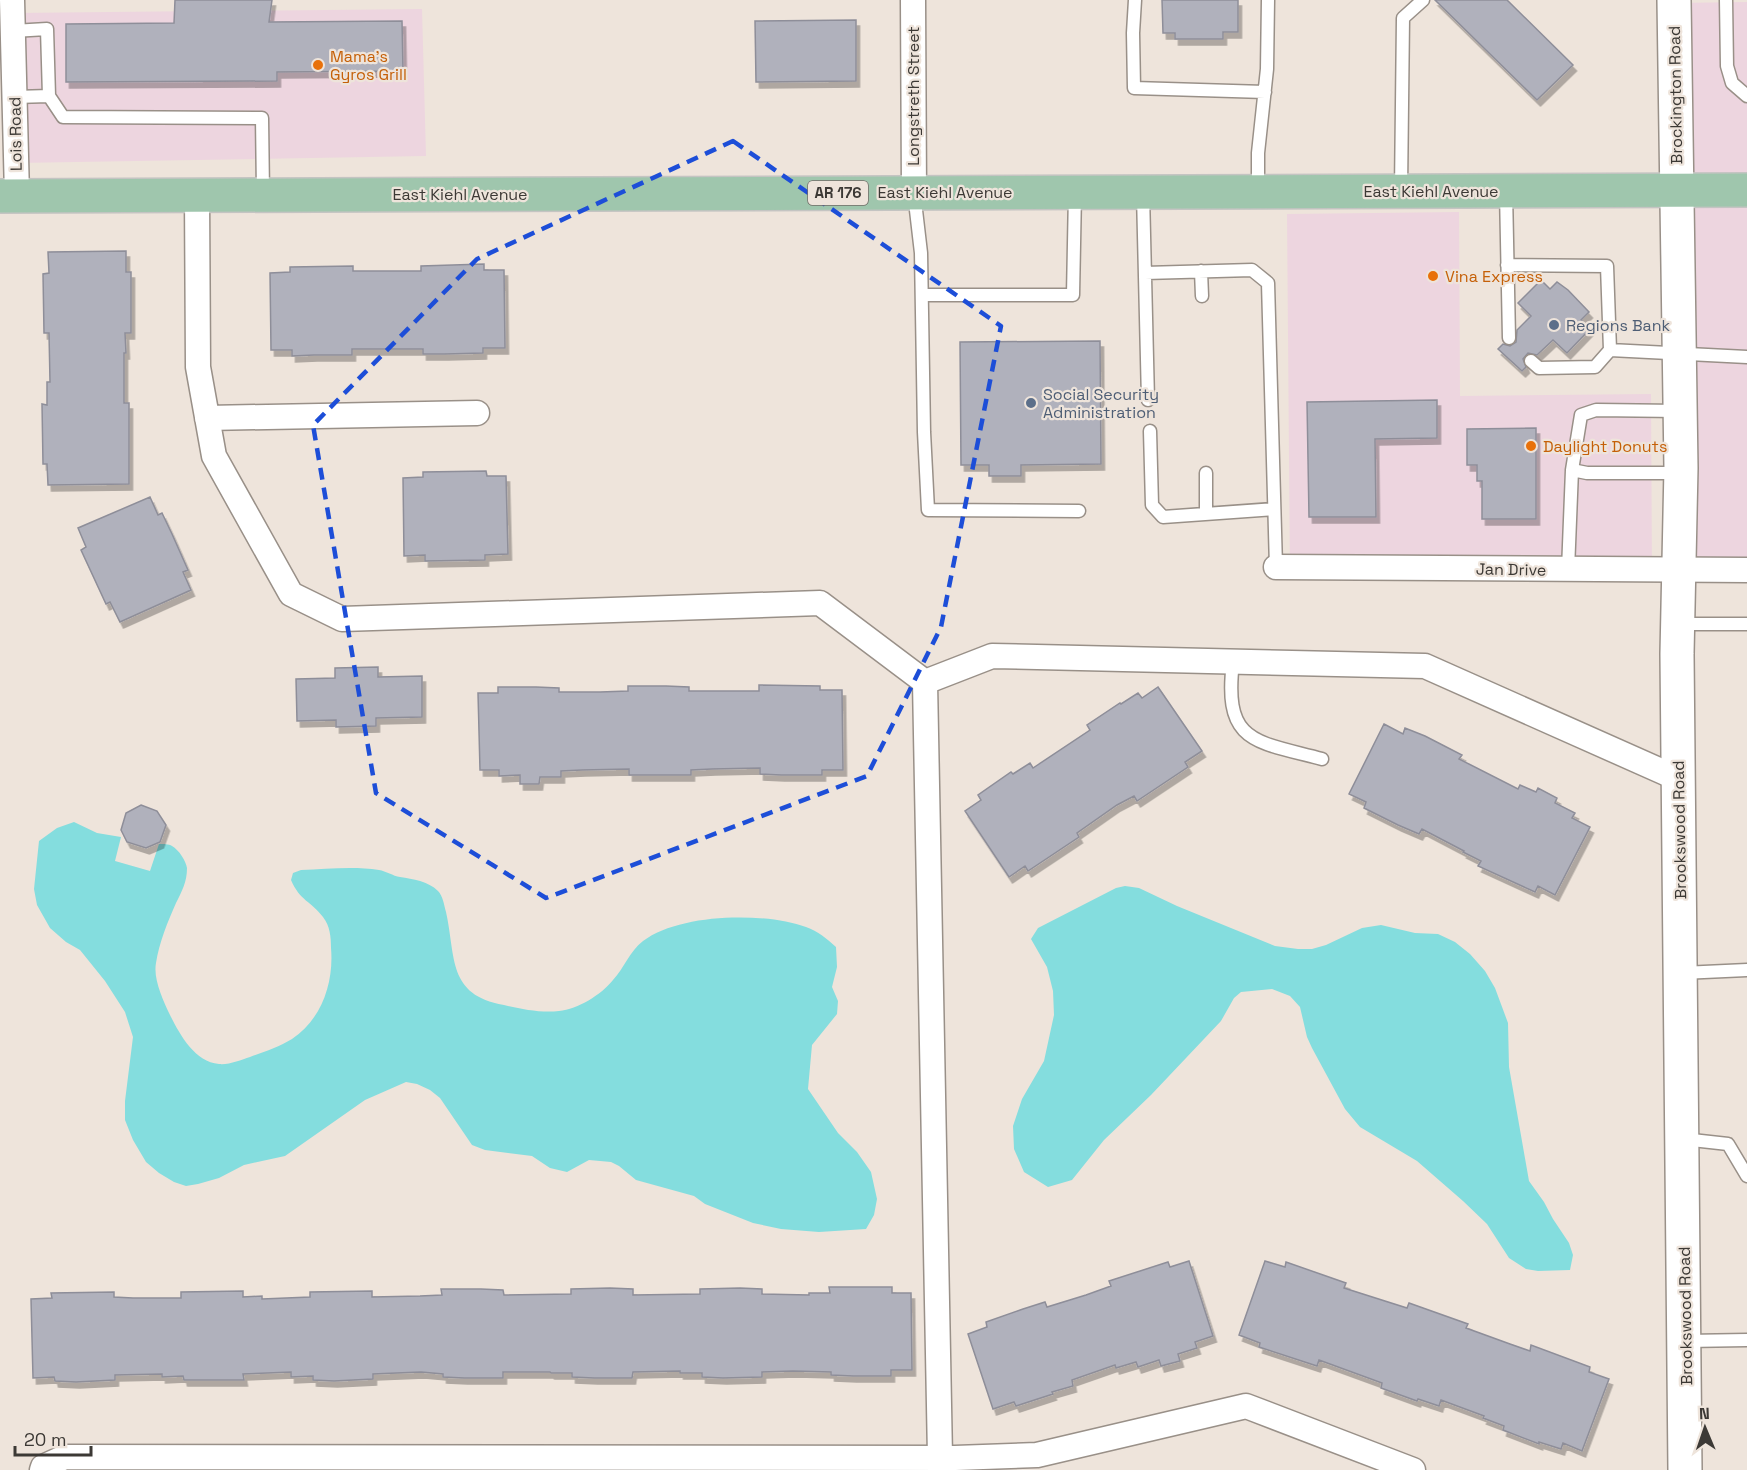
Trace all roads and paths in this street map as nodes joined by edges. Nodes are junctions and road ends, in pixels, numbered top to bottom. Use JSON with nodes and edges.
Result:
{"nodes":[{"id":1,"x":12,"y":0,"type":"edge"},
{"id":2,"x":913,"y":0,"type":"edge"},
{"id":3,"x":1135,"y":0,"type":"edge"},
{"id":4,"x":1268,"y":0,"type":"edge"},
{"id":5,"x":1423,"y":0,"type":"edge"},
{"id":6,"x":1674,"y":0,"type":"edge"},
{"id":7,"x":1726,"y":0,"type":"edge"},
{"id":8,"x":13,"y":31,"type":"junction"},
{"id":9,"x":1265,"y":92,"type":"junction"},
{"id":10,"x":49,"y":96,"type":"junction"},
{"id":11,"x":1747,"y":96,"type":"edge"},
{"id":12,"x":15,"y":97,"type":"junction"},
{"id":13,"x":1747,"y":190,"type":"edge"},
{"id":14,"x":1401,"y":191,"type":"junction"},
{"id":15,"x":1506,"y":191,"type":"junction"},
{"id":16,"x":1676,"y":191,"type":"junction"},
{"id":17,"x":914,"y":192,"type":"junction"},
{"id":18,"x":1075,"y":192,"type":"junction"},
{"id":19,"x":1143,"y":192,"type":"junction"},
{"id":20,"x":1258,"y":192,"type":"junction"},
{"id":21,"x":197,"y":195,"type":"junction"},
{"id":22,"x":263,"y":195,"type":"junction"},
{"id":23,"x":8,"y":196,"type":"edge"},
{"id":24,"x":1507,"y":265,"type":"junction"},
{"id":25,"x":1201,"y":271,"type":"junction"},
{"id":26,"x":1145,"y":273,"type":"junction"},
{"id":27,"x":922,"y":295,"type":"junction"},
{"id":28,"x":1202,"y":296,"type":"dead end"},
{"id":29,"x":1509,"y":338,"type":"dead end"},
{"id":30,"x":1610,"y":350,"type":"junction"},
{"id":31,"x":1679,"y":354,"type":"junction"},
{"id":32,"x":1747,"y":357,"type":"edge"},
{"id":33,"x":1532,"y":361,"type":"dead end"},
{"id":34,"x":1149,"y":400,"type":"dead end"},
{"id":35,"x":1680,"y":411,"type":"junction"},
{"id":36,"x":477,"y":413,"type":"dead end"},
{"id":37,"x":207,"y":418,"type":"junction"},
{"id":38,"x":1150,"y":431,"type":"dead end"},
{"id":39,"x":1572,"y":470,"type":"junction"},
{"id":40,"x":1206,"y":472,"type":"dead end"},
{"id":41,"x":1681,"y":472,"type":"junction"},
{"id":42,"x":1274,"y":509,"type":"junction"},
{"id":43,"x":1079,"y":511,"type":"dead end"},
{"id":44,"x":1206,"y":513,"type":"junction"},
{"id":45,"x":1276,"y":567,"type":"joint"},
{"id":46,"x":1568,"y":570,"type":"junction"},
{"id":47,"x":1678,"y":570,"type":"junction"},
{"id":48,"x":1747,"y":570,"type":"edge"},
{"id":49,"x":1677,"y":624,"type":"junction"},
{"id":50,"x":1747,"y":624,"type":"edge"},
{"id":51,"x":1233,"y":662,"type":"junction"},
{"id":52,"x":925,"y":682,"type":"junction"},
{"id":53,"x":1322,"y":759,"type":"dead end"},
{"id":54,"x":1679,"y":779,"type":"junction"},
{"id":55,"x":1747,"y":970,"type":"edge"},
{"id":56,"x":1680,"y":974,"type":"junction"},
{"id":57,"x":1682,"y":1138,"type":"junction"},
{"id":58,"x":1747,"y":1176,"type":"edge"},
{"id":59,"x":1747,"y":1340,"type":"edge"},
{"id":60,"x":1685,"y":1341,"type":"junction"},
{"id":61,"x":940,"y":1457,"type":"junction"},
{"id":62,"x":1686,"y":1468,"type":"edge"},
{"id":63,"x":42,"y":1470,"type":"edge"},
{"id":64,"x":1413,"y":1470,"type":"edge"}],
"edges":[{"from":1,"to":8,"type":"street","name":"Lois Road"},
{"from":2,"to":17,"type":"street","name":"Longstreth Street"},
{"from":3,"to":9,"type":"lane"},
{"from":4,"to":9,"type":"lane"},
{"from":5,"to":14,"type":"lane"},
{"from":6,"to":16,"type":"main road","name":"Brockington Road"},
{"from":7,"to":11,"type":"lane"},
{"from":8,"to":10,"type":"lane"},
{"from":8,"to":12,"type":"street","name":"Lois Road"},
{"from":9,"to":20,"type":"lane"},
{"from":10,"to":12,"type":"lane"},
{"from":10,"to":22,"type":"lane"},
{"from":12,"to":23,"type":"street","name":"Lois Road"},
{"from":13,"to":16,"type":"main road","name":"East Kiehl Avenue","number":"AR 176"},
{"from":14,"to":15,"type":"main road","name":"East Kiehl Avenue","number":"AR 176"},
{"from":14,"to":20,"type":"main road","name":"East Kiehl Avenue","number":"AR 176"},
{"from":15,"to":16,"type":"main road","name":"East Kiehl Avenue","number":"AR 176"},
{"from":15,"to":24,"type":"lane"},
{"from":16,"to":31,"type":"main road","name":"Brookswood Road"},
{"from":17,"to":18,"type":"main road","name":"East Kiehl Avenue","number":"AR 176"},
{"from":17,"to":22,"type":"main road","name":"East Kiehl Avenue","number":"AR 176"},
{"from":17,"to":27,"type":"lane"},
{"from":18,"to":19,"type":"main road","name":"East Kiehl Avenue","number":"AR 176"},
{"from":18,"to":27,"type":"lane"},
{"from":19,"to":20,"type":"main road","name":"East Kiehl Avenue","number":"AR 176"},
{"from":19,"to":26,"type":"lane"},
{"from":21,"to":22,"type":"main road","name":"East Kiehl Avenue","number":"AR 176"},
{"from":21,"to":23,"type":"main road","name":"East Kiehl Avenue","number":"AR 176"},
{"from":21,"to":37,"type":"street"},
{"from":24,"to":29,"type":"lane"},
{"from":24,"to":30,"type":"lane"},
{"from":25,"to":26,"type":"lane"},
{"from":25,"to":28,"type":"lane"},
{"from":25,"to":42,"type":"lane"},
{"from":26,"to":34,"type":"lane"},
{"from":27,"to":43,"type":"lane"},
{"from":30,"to":31,"type":"lane"},
{"from":30,"to":33,"type":"lane"},
{"from":31,"to":32,"type":"lane"},
{"from":31,"to":35,"type":"main road","name":"Brookswood Road"},
{"from":35,"to":39,"type":"lane"},
{"from":35,"to":41,"type":"main road","name":"Brookswood Road"},
{"from":36,"to":37,"type":"street"},
{"from":37,"to":52,"type":"street"},
{"from":38,"to":44,"type":"lane"},
{"from":39,"to":41,"type":"lane"},
{"from":39,"to":46,"type":"lane"},
{"from":40,"to":44,"type":"lane"},
{"from":41,"to":47,"type":"main road","name":"Brookswood Road"},
{"from":42,"to":44,"type":"lane"},
{"from":42,"to":45,"type":"lane"},
{"from":45,"to":46,"type":"street","name":"Jan Drive"},
{"from":46,"to":47,"type":"street","name":"Jan Drive"},
{"from":47,"to":48,"type":"street","name":"Jan Drive"},
{"from":47,"to":49,"type":"main road","name":"Brookswood Road"},
{"from":49,"to":50,"type":"lane"},
{"from":49,"to":54,"type":"main road","name":"Brookswood Road"},
{"from":51,"to":52,"type":"street"},
{"from":51,"to":53,"type":"lane"},
{"from":51,"to":54,"type":"street"},
{"from":52,"to":61,"type":"street"},
{"from":54,"to":56,"type":"main road","name":"Brookswood Road"},
{"from":55,"to":56,"type":"lane"},
{"from":56,"to":57,"type":"main road","name":"Brookswood Road"},
{"from":57,"to":58,"type":"lane"},
{"from":57,"to":60,"type":"main road","name":"Brookswood Road"},
{"from":59,"to":60,"type":"lane"},
{"from":60,"to":62,"type":"main road","name":"Brookswood Road"},
{"from":61,"to":63,"type":"street"},
{"from":61,"to":64,"type":"street"}]}
